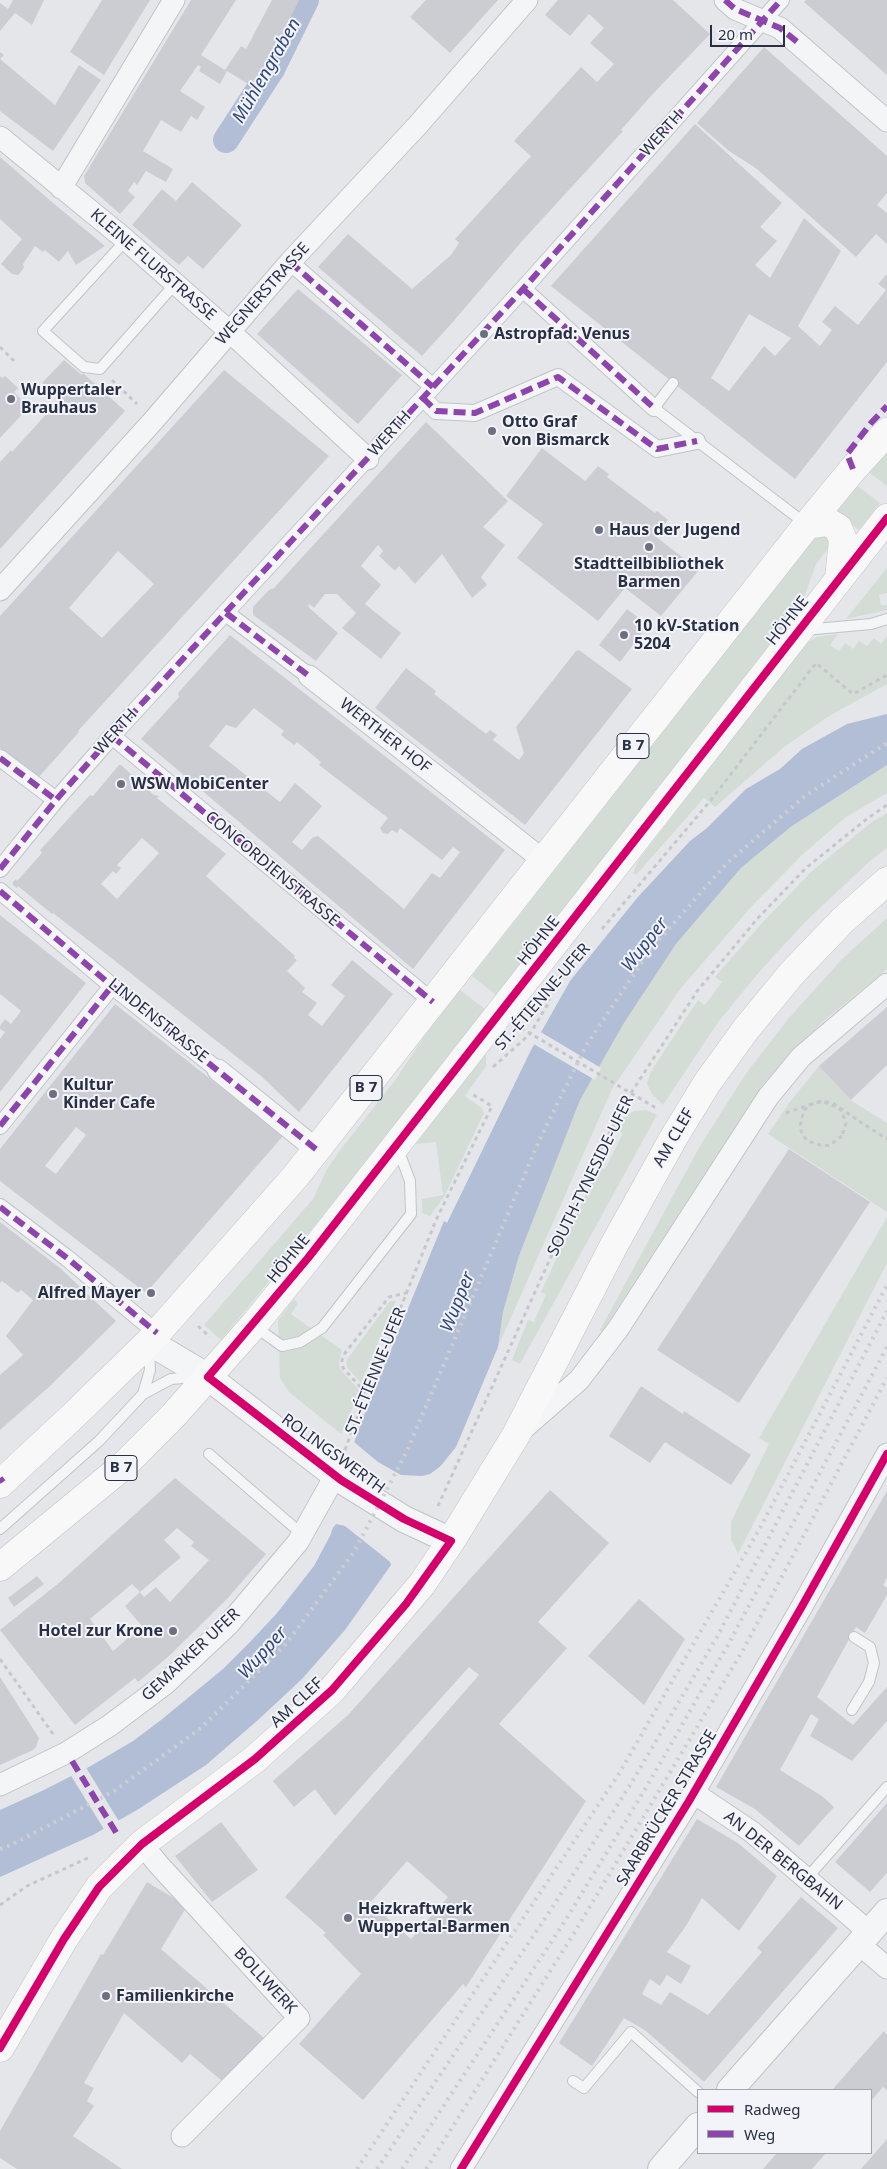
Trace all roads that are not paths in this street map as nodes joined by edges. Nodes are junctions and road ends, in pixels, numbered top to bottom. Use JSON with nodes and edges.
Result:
{"nodes":[{"id":1,"x":174,"y":0,"type":"edge"},
{"id":2,"x":527,"y":0,"type":"edge"},
{"id":3,"x":725,"y":0,"type":"edge"},
{"id":4,"x":781,"y":0,"type":"edge"},
{"id":5,"x":763,"y":20,"type":"junction"},
{"id":6,"x":887,"y":121,"type":"edge"},
{"id":7,"x":0,"y":137,"type":"edge"},
{"id":8,"x":60,"y":188,"type":"junction"},
{"id":9,"x":126,"y":240,"type":"junction"},
{"id":10,"x":290,"y":262,"type":"junction"},
{"id":11,"x":175,"y":284,"type":"junction"},
{"id":12,"x":523,"y":289,"type":"junction"},
{"id":13,"x":229,"y":331,"type":"junction"},
{"id":14,"x":673,"y":383,"type":"dead end"},
{"id":15,"x":428,"y":392,"type":"junction"},
{"id":16,"x":654,"y":408,"type":"junction"},
{"id":17,"x":887,"y":432,"type":"edge"},
{"id":18,"x":697,"y":441,"type":"junction"},
{"id":19,"x":368,"y":459,"type":"junction"},
{"id":20,"x":887,"y":518,"type":"edge"},
{"id":21,"x":807,"y":525,"type":"junction"},
{"id":22,"x":839,"y":579,"type":"junction"},
{"id":23,"x":0,"y":590,"type":"edge"},
{"id":24,"x":226,"y":613,"type":"junction"},
{"id":25,"x":887,"y":619,"type":"edge"},
{"id":26,"x":798,"y":631,"type":"junction"},
{"id":27,"x":309,"y":676,"type":"joint"},
{"id":28,"x":112,"y":736,"type":"junction"},
{"id":29,"x":0,"y":758,"type":"edge"},
{"id":30,"x":56,"y":800,"type":"junction"},
{"id":31,"x":543,"y":860,"type":"junction"},
{"id":32,"x":0,"y":869,"type":"edge"},
{"id":33,"x":887,"y":881,"type":"edge"},
{"id":34,"x":0,"y":892,"type":"edge"},
{"id":35,"x":887,"y":984,"type":"edge"},
{"id":36,"x":112,"y":986,"type":"junction"},
{"id":37,"x":433,"y":1002,"type":"junction"},
{"id":38,"x":218,"y":1070,"type":"joint"},
{"id":39,"x":0,"y":1126,"type":"edge"},
{"id":40,"x":396,"y":1145,"type":"junction"},
{"id":41,"x":317,"y":1150,"type":"junction"},
{"id":42,"x":0,"y":1207,"type":"edge"},
{"id":43,"x":253,"y":1326,"type":"junction"},
{"id":44,"x":153,"y":1338,"type":"junction"},
{"id":45,"x":208,"y":1377,"type":"junction"},
{"id":46,"x":143,"y":1394,"type":"junction"},
{"id":47,"x":516,"y":1435,"type":"junction"},
{"id":48,"x":209,"y":1454,"type":"dead end"},
{"id":49,"x":887,"y":1454,"type":"edge"},
{"id":50,"x":338,"y":1478,"type":"junction"},
{"id":51,"x":1,"y":1481,"type":"edge"},
{"id":52,"x":0,"y":1528,"type":"edge"},
{"id":53,"x":435,"y":1534,"type":"junction"},
{"id":54,"x":304,"y":1535,"type":"junction"},
{"id":55,"x":0,"y":1568,"type":"edge"},
{"id":56,"x":854,"y":1637,"type":"dead end"},
{"id":57,"x":852,"y":1710,"type":"dead end"},
{"id":58,"x":0,"y":1785,"type":"edge"},
{"id":59,"x":887,"y":1787,"type":"edge"},
{"id":60,"x":694,"y":1793,"type":"junction"},
{"id":61,"x":136,"y":1849,"type":"junction"},
{"id":62,"x":807,"y":1878,"type":"junction"},
{"id":63,"x":887,"y":1912,"type":"edge"},
{"id":64,"x":864,"y":1938,"type":"junction"},
{"id":65,"x":887,"y":1968,"type":"edge"},
{"id":66,"x":0,"y":2048,"type":"edge"},
{"id":67,"x":573,"y":2081,"type":"dead end"},
{"id":68,"x":731,"y":2089,"type":"edge"},
{"id":69,"x":697,"y":2091,"type":"edge"},
{"id":70,"x":697,"y":2127,"type":"edge"},
{"id":71,"x":182,"y":2136,"type":"dead end"},
{"id":72,"x":461,"y":2169,"type":"edge"},
{"id":73,"x":661,"y":2169,"type":"edge"}],
"edges":[{"from":1,"to":8,"type":"street"},
{"from":2,"to":10,"type":"street","name":"WEGNERSTRASSE"},
{"from":3,"to":5,"type":"street"},
{"from":4,"to":5,"type":"street","name":"WERTH"},
{"from":5,"to":6,"type":"street"},
{"from":5,"to":12,"type":"street","name":"WERTH"},
{"from":7,"to":8,"type":"street","name":"KLEINE FLURSTRASSE"},
{"from":8,"to":9,"type":"street","name":"KLEINE FLURSTRASSE"},
{"from":9,"to":11,"type":"street","name":"KLEINE FLURSTRASSE"},
{"from":9,"to":11,"type":"lane"},
{"from":10,"to":13,"type":"street","name":"WEGNERSTRASSE"},
{"from":10,"to":15,"type":"street"},
{"from":11,"to":13,"type":"street","name":"KLEINE FLURSTRASSE"},
{"from":12,"to":15,"type":"street","name":"WERTH"},
{"from":12,"to":16,"type":"street"},
{"from":13,"to":19,"type":"street","name":"KLEINE FLURSTRASSE"},
{"from":13,"to":23,"type":"street","name":"WEGNERSTRASSE"},
{"from":14,"to":16,"type":"lane"},
{"from":15,"to":18,"type":"street"},
{"from":15,"to":19,"type":"street","name":"WERTH"},
{"from":16,"to":18,"type":"lane"},
{"from":17,"to":21,"type":"main road","number":"B 7"},
{"from":18,"to":21,"type":"lane"},
{"from":19,"to":24,"type":"street","name":"WERTH"},
{"from":20,"to":22,"type":"main road","name":"HÖHNE","number":"B 7"},
{"from":21,"to":22,"type":"main road"},
{"from":21,"to":31,"type":"main road","number":"B 7"},
{"from":22,"to":26,"type":"main road","name":"HÖHNE","number":"B 7"},
{"from":24,"to":27,"type":"street","name":"WERTHER HOF"},
{"from":24,"to":28,"type":"street","name":"WERTH"},
{"from":25,"to":26,"type":"lane"},
{"from":26,"to":40,"type":"main road","name":"HÖHNE","number":"B 7"},
{"from":27,"to":31,"type":"street","name":"WERTHER HOF"},
{"from":28,"to":30,"type":"street","name":"WERTH"},
{"from":28,"to":37,"type":"street","name":"CONCORDIENSTRASSE"},
{"from":29,"to":30,"type":"street"},
{"from":30,"to":32,"type":"street","name":"WERTH"},
{"from":31,"to":37,"type":"main road","number":"B 7"},
{"from":33,"to":47,"type":"main road","name":"AM CLEF"},
{"from":34,"to":36,"type":"street","name":"LINDENSTRASSE"},
{"from":35,"to":47,"type":"street","name":"AM CLEF"},
{"from":36,"to":38,"type":"street","name":"LINDENSTRASSE"},
{"from":36,"to":39,"type":"street"},
{"from":37,"to":41,"type":"main road","number":"B 7"},
{"from":38,"to":41,"type":"street","name":"LINDENSTRASSE"},
{"from":40,"to":43,"type":"main road","name":"HÖHNE","number":"B 7"},
{"from":40,"to":43,"type":"lane"},
{"from":41,"to":44,"type":"main road","number":"B 7"},
{"from":42,"to":44,"type":"street","name":"ROLINGSWERTH"},
{"from":43,"to":45,"type":"main road","name":"HÖHNE","number":"B 7"},
{"from":44,"to":45,"type":"street","name":"ROLINGSWERTH"},
{"from":44,"to":46,"type":"lane"},
{"from":44,"to":51,"type":"main road","number":"B 7"},
{"from":45,"to":46,"type":"lane"},
{"from":45,"to":50,"type":"street","name":"ROLINGSWERTH"},
{"from":45,"to":55,"type":"main road","name":"HÖHNE","number":"B 7"},
{"from":46,"to":52,"type":"lane"},
{"from":47,"to":53,"type":"main road","name":"AM CLEF"},
{"from":48,"to":54,"type":"lane"},
{"from":49,"to":60,"type":"street","name":"SAARBRÜCKER STRASSE"},
{"from":50,"to":53,"type":"street","name":"ROLINGSWERTH"},
{"from":50,"to":54,"type":"street","name":"GEMARKER UFER"},
{"from":53,"to":61,"type":"main road","name":"AM CLEF"},
{"from":54,"to":58,"type":"street","name":"GEMARKER UFER"},
{"from":56,"to":57,"type":"lane"},
{"from":59,"to":62,"type":"lane"},
{"from":60,"to":62,"type":"street","name":"AN DER BERGBAHN"},
{"from":60,"to":72,"type":"street","name":"SAARBRÜCKER STRASSE"},
{"from":61,"to":66,"type":"main road","name":"AM CLEF"},
{"from":61,"to":71,"type":"street","name":"BOLLWERK"},
{"from":62,"to":64,"type":"street","name":"AN DER BERGBAHN"},
{"from":63,"to":64,"type":"street"},
{"from":64,"to":65,"type":"street","name":"AN DER BERGBAHN"},
{"from":64,"to":68,"type":"street"},
{"from":67,"to":69,"type":"lane"},
{"from":70,"to":73,"type":"street"}]}
